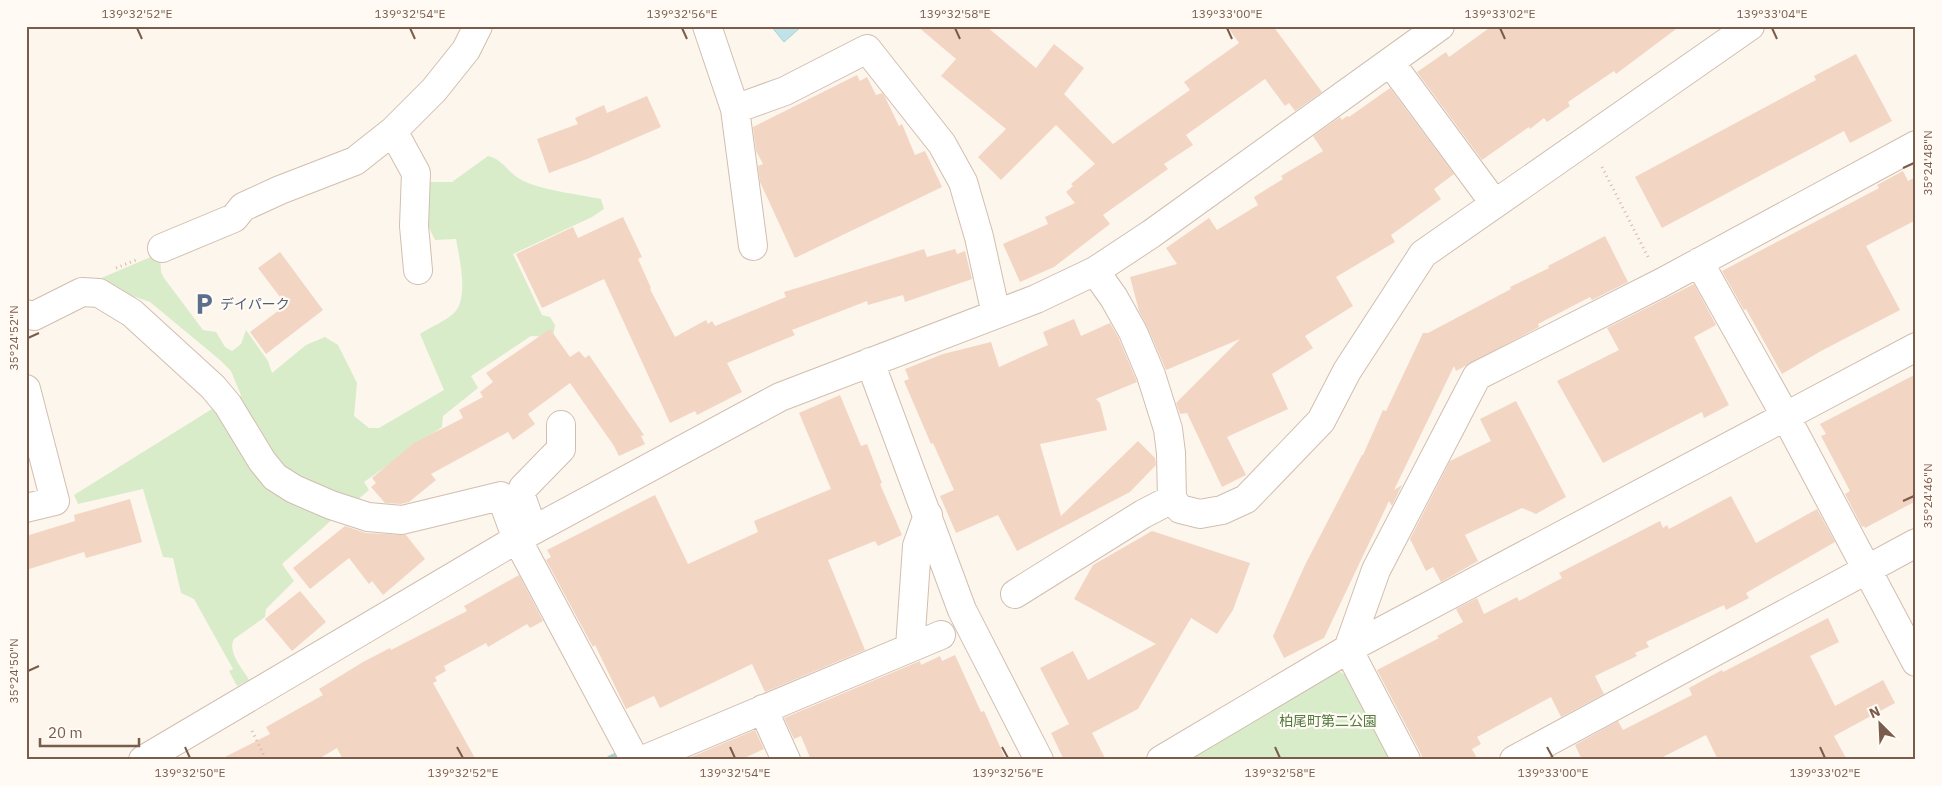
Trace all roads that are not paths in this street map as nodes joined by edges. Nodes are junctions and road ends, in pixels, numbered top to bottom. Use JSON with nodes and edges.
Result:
{"nodes":[{"id":1,"x":478,"y":26,"type":"edge"},
{"id":2,"x":707,"y":26,"type":"edge"},
{"id":3,"x":1440,"y":26,"type":"edge"},
{"id":4,"x":1750,"y":26,"type":"edge"},
{"id":5,"x":1390,"y":62,"type":"junction"},
{"id":6,"x":735,"y":109,"type":"junction"},
{"id":7,"x":392,"y":131,"type":"junction"},
{"id":8,"x":1916,"y":144,"type":"edge"},
{"id":9,"x":1495,"y":204,"type":"junction"},
{"id":10,"x":753,"y":246,"type":"dead end"},
{"id":11,"x":162,"y":248,"type":"dead end"},
{"id":12,"x":1699,"y":262,"type":"junction"},
{"id":13,"x":418,"y":270,"type":"dead end"},
{"id":14,"x":1096,"y":271,"type":"junction"},
{"id":15,"x":996,"y":314,"type":"junction"},
{"id":16,"x":29,"y":319,"type":"edge"},
{"id":17,"x":1916,"y":347,"type":"edge"},
{"id":18,"x":870,"y":362,"type":"junction"},
{"id":19,"x":26,"y":389,"type":"edge"},
{"id":20,"x":1786,"y":417,"type":"junction"},
{"id":21,"x":561,"y":425,"type":"dead end"},
{"id":22,"x":1172,"y":499,"type":"junction"},
{"id":23,"x":26,"y":508,"type":"edge"},
{"id":24,"x":928,"y":515,"type":"junction"},
{"id":25,"x":525,"y":535,"type":"junction"},
{"id":26,"x":1916,"y":543,"type":"edge"},
{"id":27,"x":1867,"y":569,"type":"junction"},
{"id":28,"x":1015,"y":594,"type":"dead end"},
{"id":29,"x":941,"y":635,"type":"dead end"},
{"id":30,"x":910,"y":647,"type":"junction"},
{"id":31,"x":1348,"y":649,"type":"junction"},
{"id":32,"x":1916,"y":662,"type":"edge"},
{"id":33,"x":763,"y":709,"type":"junction"},
{"id":34,"x":185,"y":749,"type":"edge"},
{"id":35,"x":143,"y":760,"type":"edge"},
{"id":36,"x":635,"y":760,"type":"edge"},
{"id":37,"x":643,"y":760,"type":"edge"},
{"id":38,"x":786,"y":760,"type":"edge"},
{"id":39,"x":1039,"y":760,"type":"edge"},
{"id":40,"x":1161,"y":760,"type":"edge"},
{"id":41,"x":1406,"y":760,"type":"edge"},
{"id":42,"x":1514,"y":760,"type":"edge"}],
"edges":[{"from":1,"to":7,"type":"street"},
{"from":2,"to":6,"type":"street"},
{"from":3,"to":5,"type":"street"},
{"from":4,"to":9,"type":"street"},
{"from":5,"to":9,"type":"street"},
{"from":5,"to":14,"type":"street"},
{"from":6,"to":10,"type":"street"},
{"from":6,"to":15,"type":"street"},
{"from":7,"to":11,"type":"street"},
{"from":7,"to":13,"type":"street"},
{"from":8,"to":12,"type":"street"},
{"from":9,"to":22,"type":"street"},
{"from":12,"to":20,"type":"street"},
{"from":12,"to":31,"type":"street"},
{"from":14,"to":15,"type":"street"},
{"from":14,"to":22,"type":"street"},
{"from":15,"to":18,"type":"street"},
{"from":16,"to":25,"type":"street"},
{"from":17,"to":20,"type":"street"},
{"from":18,"to":24,"type":"street"},
{"from":18,"to":25,"type":"street"},
{"from":19,"to":23,"type":"street"},
{"from":20,"to":27,"type":"street"},
{"from":20,"to":31,"type":"street"},
{"from":21,"to":25,"type":"street"},
{"from":22,"to":28,"type":"street"},
{"from":24,"to":30,"type":"street"},
{"from":24,"to":39,"type":"street"},
{"from":25,"to":34,"type":"street"},
{"from":25,"to":36,"type":"street"},
{"from":26,"to":27,"type":"street"},
{"from":27,"to":32,"type":"street"},
{"from":27,"to":42,"type":"street"},
{"from":29,"to":30,"type":"street"},
{"from":30,"to":33,"type":"street"},
{"from":31,"to":40,"type":"street"},
{"from":31,"to":41,"type":"street"},
{"from":33,"to":37,"type":"street"},
{"from":33,"to":38,"type":"street"},
{"from":34,"to":35,"type":"street"}]}
